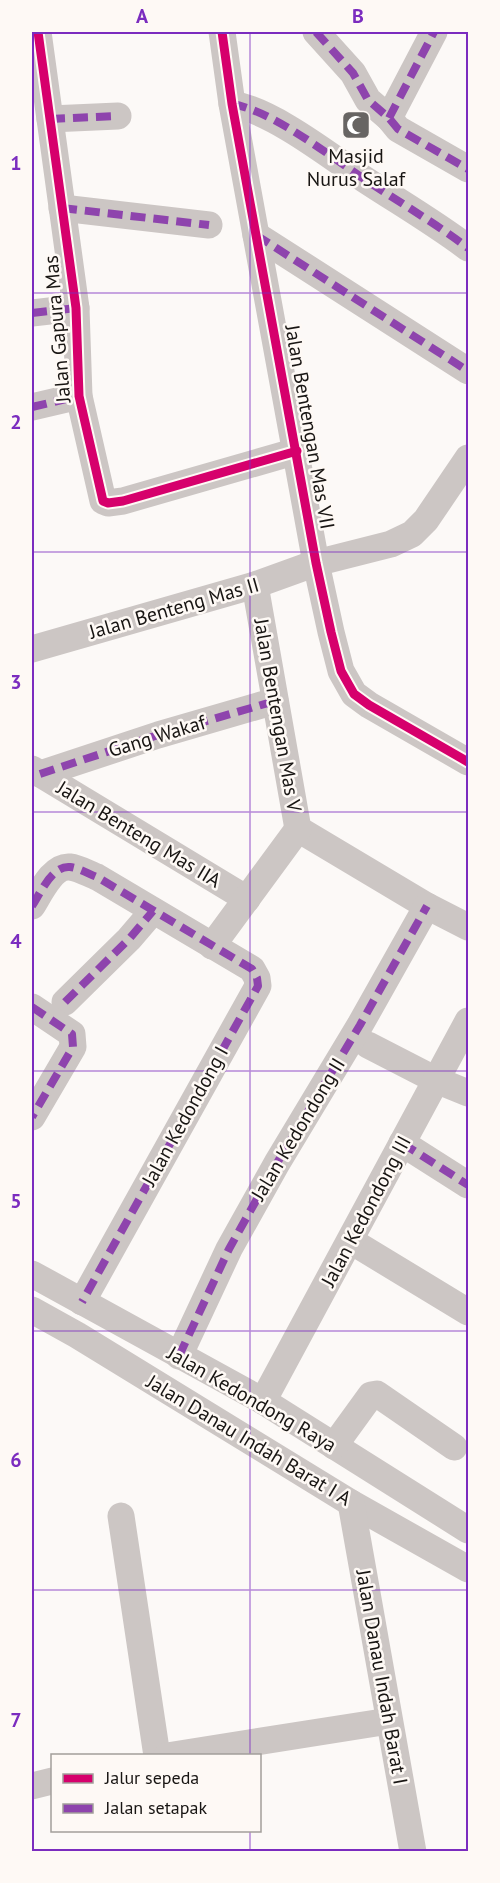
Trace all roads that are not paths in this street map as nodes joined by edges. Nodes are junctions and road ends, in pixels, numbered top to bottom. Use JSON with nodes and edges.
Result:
{"nodes":[{"id":1,"x":38,"y":32,"type":"edge"},
{"id":2,"x":222,"y":32,"type":"edge"},
{"id":3,"x":316,"y":32,"type":"edge"},
{"id":4,"x":434,"y":32,"type":"edge"},
{"id":5,"x":37,"y":58,"type":"edge"},
{"id":6,"x":232,"y":104,"type":"junction"},
{"id":7,"x":118,"y":116,"type":"dead end"},
{"id":8,"x":389,"y":118,"type":"junction"},
{"id":9,"x":50,"y":119,"type":"junction"},
{"id":10,"x":468,"y":169,"type":"edge"},
{"id":11,"x":62,"y":208,"type":"junction"},
{"id":12,"x":208,"y":225,"type":"dead end"},
{"id":13,"x":255,"y":230,"type":"junction"},
{"id":14,"x":288,"y":247,"type":"dead end"},
{"id":15,"x":468,"y":248,"type":"edge"},
{"id":16,"x":76,"y":308,"type":"junction"},
{"id":17,"x":32,"y":312,"type":"edge"},
{"id":18,"x":468,"y":371,"type":"edge"},
{"id":19,"x":79,"y":396,"type":"junction"},
{"id":20,"x":32,"y":407,"type":"edge"},
{"id":21,"x":297,"y":451,"type":"junction"},
{"id":22,"x":468,"y":458,"type":"edge"},
{"id":23,"x":316,"y":563,"type":"junction"},
{"id":24,"x":255,"y":585,"type":"junction"},
{"id":25,"x":32,"y":649,"type":"edge"},
{"id":26,"x":275,"y":701,"type":"junction"},
{"id":27,"x":468,"y":762,"type":"edge"},
{"id":28,"x":36,"y":771,"type":"edge"},
{"id":29,"x":298,"y":829,"type":"junction"},
{"id":30,"x":247,"y":899,"type":"junction"},
{"id":31,"x":32,"y":904,"type":"edge"},
{"id":32,"x":427,"y":906,"type":"junction"},
{"id":33,"x":153,"y":911,"type":"junction"},
{"id":34,"x":468,"y":927,"type":"edge"},
{"id":35,"x":212,"y":946,"type":"junction"},
{"id":36,"x":65,"y":1002,"type":"dead end"},
{"id":37,"x":32,"y":1007,"type":"edge"},
{"id":38,"x":468,"y":1021,"type":"edge"},
{"id":39,"x":368,"y":1045,"type":"dead end"},
{"id":40,"x":436,"y":1080,"type":"junction"},
{"id":41,"x":468,"y":1093,"type":"edge"},
{"id":42,"x":32,"y":1117,"type":"edge"},
{"id":43,"x":402,"y":1143,"type":"junction"},
{"id":44,"x":468,"y":1185,"type":"edge"},
{"id":45,"x":351,"y":1241,"type":"junction"},
{"id":46,"x":32,"y":1274,"type":"edge"},
{"id":47,"x":82,"y":1302,"type":"junction"},
{"id":48,"x":32,"y":1310,"type":"edge"},
{"id":49,"x":468,"y":1312,"type":"edge"},
{"id":50,"x":179,"y":1356,"type":"junction"},
{"id":51,"x":263,"y":1401,"type":"junction"},
{"id":52,"x":334,"y":1446,"type":"junction"},
{"id":53,"x":454,"y":1447,"type":"dead end"},
{"id":54,"x":351,"y":1503,"type":"junction"},
{"id":55,"x":121,"y":1516,"type":"dead end"},
{"id":56,"x":467,"y":1524,"type":"edge"},
{"id":57,"x":468,"y":1569,"type":"edge"},
{"id":58,"x":389,"y":1721,"type":"junction"},
{"id":59,"x":157,"y":1754,"type":"edge"},
{"id":60,"x":174,"y":1754,"type":"edge"},
{"id":61,"x":51,"y":1781,"type":"edge"},
{"id":62,"x":32,"y":1786,"type":"edge"},
{"id":63,"x":413,"y":1851,"type":"edge"}],
"edges":[{"from":1,"to":5,"type":"street","name":"Jalan Gapura Mas"},
{"from":2,"to":6,"type":"street","name":"Jalan Bentengan Mas VII"},
{"from":3,"to":8,"type":"street"},
{"from":4,"to":8,"type":"street"},
{"from":5,"to":9,"type":"street","name":"Jalan Gapura Mas"},
{"from":6,"to":13,"type":"street","name":"Jalan Bentengan Mas VII"},
{"from":6,"to":15,"type":"street"},
{"from":7,"to":9,"type":"street"},
{"from":8,"to":10,"type":"street"},
{"from":9,"to":11,"type":"street","name":"Jalan Gapura Mas"},
{"from":11,"to":12,"type":"street"},
{"from":11,"to":16,"type":"street","name":"Jalan Gapura Mas"},
{"from":13,"to":14,"type":"street"},
{"from":13,"to":18,"type":"street"},
{"from":13,"to":21,"type":"street","name":"Jalan Bentengan Mas VII"},
{"from":16,"to":17,"type":"street"},
{"from":16,"to":19,"type":"street","name":"Jalan Gapura Mas"},
{"from":19,"to":20,"type":"street"},
{"from":19,"to":21,"type":"street","name":"Jalan Gapura Mas"},
{"from":21,"to":23,"type":"street","name":"Jalan Bentengan Mas VII"},
{"from":22,"to":23,"type":"street","name":"Jalan Bentengan Mas VII"},
{"from":23,"to":24,"type":"street","name":"Jalan Benteng Mas II"},
{"from":23,"to":27,"type":"street","name":"Jalan Bentengan Mas VII"},
{"from":24,"to":25,"type":"street","name":"Jalan Benteng Mas II"},
{"from":24,"to":26,"type":"street","name":"Jalan Bentengan Mas V"},
{"from":26,"to":28,"type":"street","name":"Gang Wakaf"},
{"from":26,"to":29,"type":"street","name":"Jalan Bentengan Mas V"},
{"from":28,"to":30,"type":"street","name":"Jalan Benteng Mas IIA"},
{"from":29,"to":30,"type":"street"},
{"from":29,"to":32,"type":"street","name":"Jalan Bentengan Mas V"},
{"from":30,"to":35,"type":"street"},
{"from":31,"to":33,"type":"street","name":"Jalan Kedondong I"},
{"from":32,"to":34,"type":"street","name":"Jalan Bentengan Mas V"},
{"from":32,"to":50,"type":"street","name":"Jalan Kedondong II"},
{"from":33,"to":35,"type":"street","name":"Jalan Kedondong I"},
{"from":33,"to":36,"type":"street"},
{"from":35,"to":47,"type":"street","name":"Jalan Kedondong I"},
{"from":37,"to":42,"type":"street"},
{"from":38,"to":40,"type":"street","name":"Jalan Kedondong III"},
{"from":39,"to":40,"type":"street"},
{"from":40,"to":41,"type":"street"},
{"from":40,"to":43,"type":"street","name":"Jalan Kedondong III"},
{"from":43,"to":44,"type":"street"},
{"from":43,"to":45,"type":"street","name":"Jalan Kedondong III"},
{"from":45,"to":49,"type":"street"},
{"from":45,"to":51,"type":"street","name":"Jalan Kedondong III"},
{"from":46,"to":47,"type":"street","name":"Jalan Kedondong Raya"},
{"from":47,"to":50,"type":"street","name":"Jalan Kedondong Raya"},
{"from":48,"to":54,"type":"street","name":"Jalan Danau Indah Barat I A"},
{"from":50,"to":51,"type":"street","name":"Jalan Kedondong Raya"},
{"from":51,"to":52,"type":"street","name":"Jalan Kedondong Raya"},
{"from":52,"to":53,"type":"street"},
{"from":52,"to":56,"type":"street","name":"Jalan Kedondong Raya"},
{"from":54,"to":57,"type":"street","name":"Jalan Danau Indah Barat I A"},
{"from":54,"to":58,"type":"street","name":"Jalan Danau Indah Barat I"},
{"from":55,"to":59,"type":"street"},
{"from":58,"to":60,"type":"street"},
{"from":58,"to":63,"type":"street","name":"Jalan Danau Indah Barat I"},
{"from":61,"to":62,"type":"street"}]}
